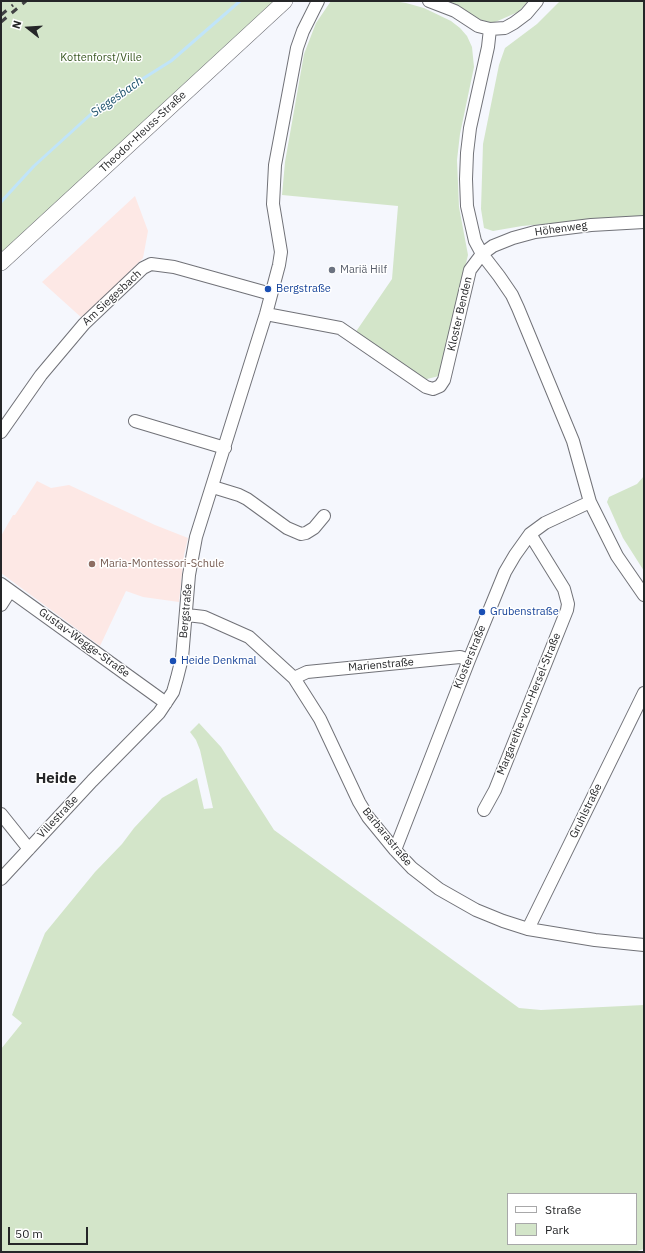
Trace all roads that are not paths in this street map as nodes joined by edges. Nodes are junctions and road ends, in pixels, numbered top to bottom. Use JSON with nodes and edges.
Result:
{"nodes":[{"id":1,"x":318,"y":1,"type":"edge"},
{"id":2,"x":429,"y":1,"type":"edge"},
{"id":3,"x":537,"y":1,"type":"edge"},
{"id":4,"x":281,"y":4,"type":"edge"},
{"id":5,"x":490,"y":29,"type":"junction"},
{"id":6,"x":644,"y":222,"type":"edge"},
{"id":7,"x":482,"y":254,"type":"junction"},
{"id":8,"x":1,"y":264,"type":"edge"},
{"id":9,"x":271,"y":294,"type":"junction"},
{"id":10,"x":266,"y":314,"type":"junction"},
{"id":11,"x":134,"y":421,"type":"dead end"},
{"id":12,"x":1,"y":432,"type":"edge"},
{"id":13,"x":225,"y":448,"type":"junction"},
{"id":14,"x":213,"y":487,"type":"junction"},
{"id":15,"x":590,"y":502,"type":"junction"},
{"id":16,"x":324,"y":516,"type":"dead end"},
{"id":17,"x":530,"y":534,"type":"junction"},
{"id":18,"x":5,"y":587,"type":"edge"},
{"id":19,"x":644,"y":595,"type":"edge"},
{"id":20,"x":1,"y":605,"type":"edge"},
{"id":21,"x":187,"y":615,"type":"junction"},
{"id":22,"x":469,"y":660,"type":"junction"},
{"id":23,"x":294,"y":678,"type":"junction"},
{"id":24,"x":644,"y":692,"type":"edge"},
{"id":25,"x":166,"y":703,"type":"junction"},
{"id":26,"x":484,"y":810,"type":"dead end"},
{"id":27,"x":1,"y":814,"type":"edge"},
{"id":28,"x":29,"y":849,"type":"junction"},
{"id":29,"x":395,"y":850,"type":"junction"},
{"id":30,"x":1,"y":880,"type":"edge"},
{"id":31,"x":528,"y":929,"type":"junction"},
{"id":32,"x":644,"y":945,"type":"edge"}],
"edges":[{"from":1,"to":9,"type":"street","name":"Bergstraße"},
{"from":2,"to":5,"type":"street"},
{"from":3,"to":5,"type":"street"},
{"from":4,"to":8,"type":"main road","name":"Theodor-Heuss-Straße"},
{"from":5,"to":7,"type":"street"},
{"from":6,"to":7,"type":"street","name":"Höhenweg"},
{"from":7,"to":10,"type":"street","name":"Kloster Benden"},
{"from":7,"to":15,"type":"street"},
{"from":9,"to":10,"type":"street","name":"Bergstraße"},
{"from":9,"to":12,"type":"street","name":"Am Siegesbach"},
{"from":10,"to":13,"type":"street","name":"Bergstraße"},
{"from":11,"to":13,"type":"street"},
{"from":13,"to":14,"type":"street","name":"Bergstraße"},
{"from":14,"to":16,"type":"street"},
{"from":14,"to":21,"type":"street","name":"Bergstraße"},
{"from":15,"to":17,"type":"street","name":"Klosterstraße"},
{"from":15,"to":19,"type":"street"},
{"from":17,"to":22,"type":"street","name":"Klosterstraße"},
{"from":17,"to":26,"type":"street","name":"Margarethe-von-Hersel-Straße"},
{"from":18,"to":20,"type":"street"},
{"from":18,"to":25,"type":"street","name":"Gustav-Wegge-Straße"},
{"from":21,"to":23,"type":"street","name":"Barbarastraße"},
{"from":21,"to":25,"type":"street","name":"Bergstraße"},
{"from":22,"to":23,"type":"street","name":"Marienstraße"},
{"from":22,"to":29,"type":"street","name":"Klosterstraße"},
{"from":23,"to":29,"type":"street","name":"Barbarastraße"},
{"from":24,"to":31,"type":"street","name":"Gruhlstraße"},
{"from":25,"to":28,"type":"street","name":"Villestraße"},
{"from":27,"to":28,"type":"street"},
{"from":28,"to":30,"type":"street","name":"Villestraße"},
{"from":29,"to":31,"type":"street","name":"Barbarastraße"},
{"from":31,"to":32,"type":"street","name":"Barbarastraße"}]}
